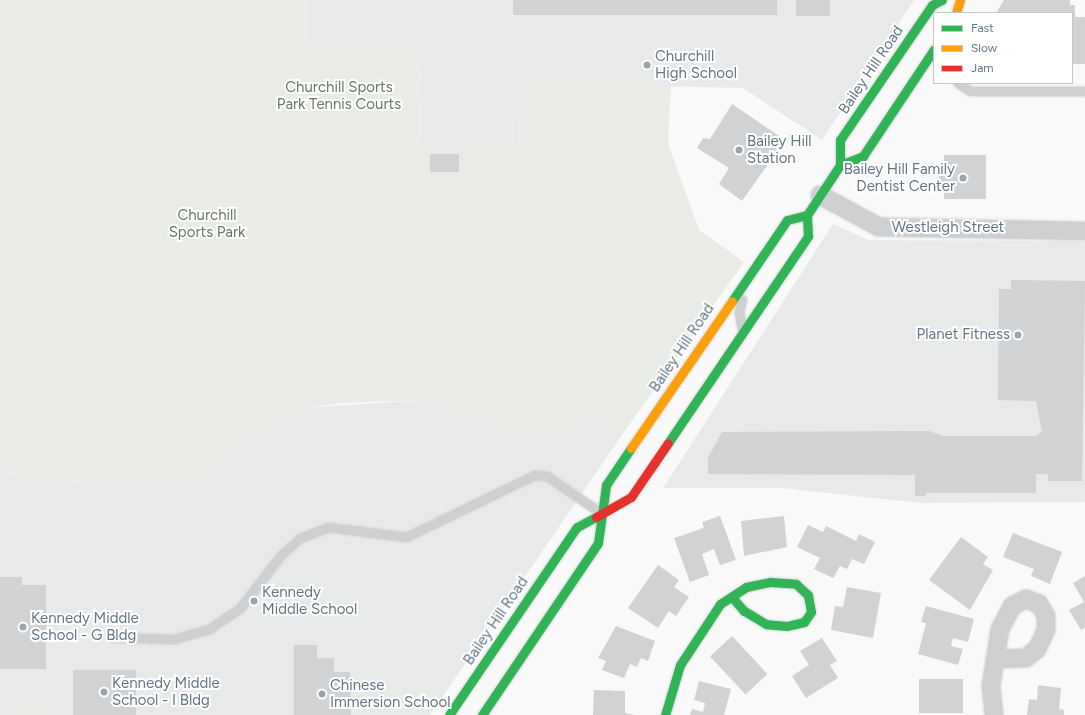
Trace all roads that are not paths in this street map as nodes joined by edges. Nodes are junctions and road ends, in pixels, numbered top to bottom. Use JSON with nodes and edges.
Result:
{"nodes":[{"id":1,"x":942,"y":0,"type":"edge"},
{"id":2,"x":960,"y":0,"type":"edge"},
{"id":3,"x":956,"y":12,"type":"edge"},
{"id":4,"x":933,"y":52,"type":"edge"},
{"id":5,"x":930,"y":63,"type":"edge"},
{"id":6,"x":960,"y":84,"type":"edge"},
{"id":7,"x":1085,"y":90,"type":"edge"},
{"id":8,"x":840,"y":164,"type":"junction"},
{"id":9,"x":820,"y":195,"type":"junction"},
{"id":10,"x":807,"y":215,"type":"junction"},
{"id":11,"x":1085,"y":231,"type":"edge"},
{"id":12,"x":758,"y":261,"type":"junction"},
{"id":13,"x":742,"y":331,"type":"junction"},
{"id":14,"x":702,"y":343,"type":"junction"},
{"id":15,"x":708,"y":367,"type":"junction"},
{"id":16,"x":602,"y":514,"type":"junction"},
{"id":17,"x":732,"y":597,"type":"junction"},
{"id":18,"x":112,"y":637,"type":"dead end"},
{"id":19,"x":995,"y":659,"type":"dead end"},
{"id":20,"x":449,"y":715,"type":"edge"},
{"id":21,"x":482,"y":715,"type":"edge"},
{"id":22,"x":665,"y":715,"type":"edge"},
{"id":23,"x":994,"y":715,"type":"edge"}],
"edges":[{"from":1,"to":8,"type":"main road","name":"Bailey Hill Road"},
{"from":2,"to":3,"type":"main road"},
{"from":4,"to":5,"type":"main road"},
{"from":5,"to":8,"type":"main road"},
{"from":6,"to":7,"type":"lane"},
{"from":8,"to":9,"type":"main road"},
{"from":9,"to":10,"type":"main road"},
{"from":9,"to":11,"type":"street","name":"Westleigh Street"},
{"from":10,"to":12,"type":"main road","name":"Bailey Hill Road"},
{"from":10,"to":13,"type":"main road","name":"Bailey Hill Road"},
{"from":12,"to":13,"type":"lane"},
{"from":12,"to":14,"type":"main road","name":"Bailey Hill Road"},
{"from":13,"to":15,"type":"main road","name":"Bailey Hill Road"},
{"from":14,"to":15,"type":"main road"},
{"from":14,"to":16,"type":"main road","name":"Bailey Hill Road"},
{"from":15,"to":16,"type":"main road","name":"Bailey Hill Road"},
{"from":16,"to":18,"type":"lane"},
{"from":16,"to":20,"type":"main road","name":"Bailey Hill Road"},
{"from":16,"to":21,"type":"main road","name":"Bailey Hill Road"},
{"from":17,"to":17,"type":"main road"},
{"from":17,"to":22,"type":"main road"},
{"from":19,"to":23,"type":"street"}]}
